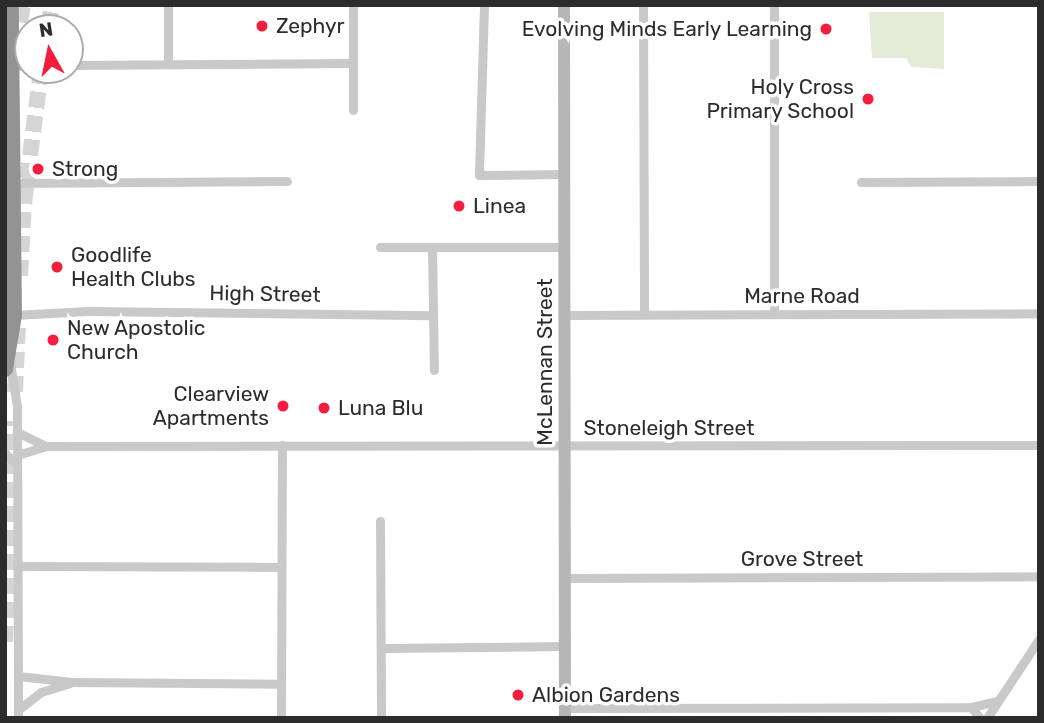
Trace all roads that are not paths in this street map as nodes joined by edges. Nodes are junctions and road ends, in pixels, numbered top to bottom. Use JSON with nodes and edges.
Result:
{"nodes":[{"id":1,"x":11,"y":5,"type":"edge"},
{"id":2,"x":168,"y":5,"type":"edge"},
{"id":3,"x":353,"y":5,"type":"edge"},
{"id":4,"x":484,"y":5,"type":"edge"},
{"id":5,"x":564,"y":5,"type":"edge"},
{"id":6,"x":643,"y":5,"type":"edge"},
{"id":7,"x":774,"y":5,"type":"edge"},
{"id":8,"x":353,"y":62,"type":"junction"},
{"id":9,"x":168,"y":64,"type":"junction"},
{"id":10,"x":84,"y":65,"type":"edge"},
{"id":11,"x":11,"y":66,"type":"joint"},
{"id":12,"x":8,"y":99,"type":"edge"},
{"id":13,"x":353,"y":110,"type":"dead end"},
{"id":14,"x":564,"y":174,"type":"junction"},
{"id":15,"x":287,"y":181,"type":"dead end"},
{"id":16,"x":1039,"y":181,"type":"edge"},
{"id":17,"x":861,"y":182,"type":"dead end"},
{"id":18,"x":12,"y":183,"type":"junction"},
{"id":19,"x":380,"y":247,"type":"dead end"},
{"id":20,"x":432,"y":247,"type":"junction"},
{"id":21,"x":564,"y":247,"type":"junction"},
{"id":22,"x":774,"y":313,"type":"junction"},
{"id":23,"x":1039,"y":313,"type":"edge"},
{"id":24,"x":644,"y":314,"type":"junction"},
{"id":25,"x":14,"y":315,"type":"junction"},
{"id":26,"x":433,"y":315,"type":"junction"},
{"id":27,"x":565,"y":315,"type":"junction"},
{"id":28,"x":7,"y":362,"type":"edge"},
{"id":29,"x":434,"y":370,"type":"dead end"},
{"id":30,"x":17,"y":432,"type":"junction"},
{"id":31,"x":1039,"y":444,"type":"edge"},
{"id":32,"x":46,"y":446,"type":"junction"},
{"id":33,"x":282,"y":446,"type":"junction"},
{"id":34,"x":565,"y":446,"type":"junction"},
{"id":35,"x":5,"y":453,"type":"edge"},
{"id":36,"x":17,"y":460,"type":"junction"},
{"id":37,"x":380,"y":521,"type":"dead end"},
{"id":38,"x":17,"y":566,"type":"junction"},
{"id":39,"x":281,"y":568,"type":"junction"},
{"id":40,"x":1039,"y":576,"type":"edge"},
{"id":41,"x":565,"y":578,"type":"junction"},
{"id":42,"x":1039,"y":639,"type":"edge"},
{"id":43,"x":565,"y":646,"type":"junction"},
{"id":44,"x":381,"y":648,"type":"junction"},
{"id":45,"x":18,"y":676,"type":"junction"},
{"id":46,"x":72,"y":682,"type":"junction"},
{"id":47,"x":281,"y":684,"type":"junction"},
{"id":48,"x":998,"y":701,"type":"junction"},
{"id":49,"x":971,"y":707,"type":"junction"},
{"id":50,"x":565,"y":713,"type":"edge"},
{"id":51,"x":18,"y":714,"type":"edge"},
{"id":52,"x":281,"y":718,"type":"edge"},
{"id":53,"x":381,"y":718,"type":"edge"},
{"id":54,"x":980,"y":718,"type":"edge"},
{"id":55,"x":987,"y":718,"type":"edge"}],
"edges":[{"from":1,"to":11,"type":"highway"},
{"from":2,"to":9,"type":"street"},
{"from":3,"to":8,"type":"street"},
{"from":4,"to":14,"type":"street"},
{"from":5,"to":14,"type":"street","name":"McLennan Street"},
{"from":6,"to":24,"type":"street"},
{"from":7,"to":22,"type":"street"},
{"from":8,"to":9,"type":"street"},
{"from":8,"to":13,"type":"street"},
{"from":9,"to":10,"type":"street"},
{"from":11,"to":12,"type":"highway"},
{"from":12,"to":18,"type":"highway"},
{"from":14,"to":21,"type":"street","name":"McLennan Street"},
{"from":15,"to":18,"type":"street"},
{"from":16,"to":17,"type":"street"},
{"from":18,"to":25,"type":"highway"},
{"from":19,"to":20,"type":"street"},
{"from":20,"to":21,"type":"street"},
{"from":20,"to":26,"type":"street"},
{"from":21,"to":27,"type":"street","name":"McLennan Street"},
{"from":22,"to":23,"type":"street","name":"Marne Road"},
{"from":22,"to":24,"type":"street","name":"Marne Road"},
{"from":24,"to":27,"type":"street","name":"Marne Road"},
{"from":25,"to":26,"type":"street","name":"High Street"},
{"from":25,"to":28,"type":"highway"},
{"from":26,"to":29,"type":"street"},
{"from":27,"to":34,"type":"street","name":"McLennan Street"},
{"from":28,"to":30,"type":"street"},
{"from":30,"to":32,"type":"street","name":"Stoneleigh Street"},
{"from":30,"to":36,"type":"street"},
{"from":31,"to":34,"type":"street","name":"Stoneleigh Street"},
{"from":32,"to":33,"type":"street","name":"Stoneleigh Street"},
{"from":32,"to":36,"type":"street","name":"Stoneleigh Street"},
{"from":33,"to":34,"type":"street","name":"Stoneleigh Street"},
{"from":33,"to":39,"type":"street"},
{"from":34,"to":41,"type":"street","name":"McLennan Street"},
{"from":35,"to":36,"type":"street"},
{"from":36,"to":38,"type":"street"},
{"from":37,"to":44,"type":"street"},
{"from":38,"to":39,"type":"street"},
{"from":38,"to":45,"type":"street"},
{"from":39,"to":47,"type":"street"},
{"from":40,"to":41,"type":"street","name":"Grove Street"},
{"from":41,"to":43,"type":"street","name":"McLennan Street"},
{"from":42,"to":48,"type":"street"},
{"from":43,"to":44,"type":"street"},
{"from":43,"to":50,"type":"street","name":"McLennan Street"},
{"from":44,"to":53,"type":"street"},
{"from":45,"to":46,"type":"street"},
{"from":45,"to":51,"type":"street"},
{"from":46,"to":47,"type":"street"},
{"from":46,"to":51,"type":"street"},
{"from":47,"to":52,"type":"street"},
{"from":48,"to":49,"type":"street"},
{"from":48,"to":55,"type":"street"},
{"from":49,"to":50,"type":"street"},
{"from":49,"to":54,"type":"street"}]}
